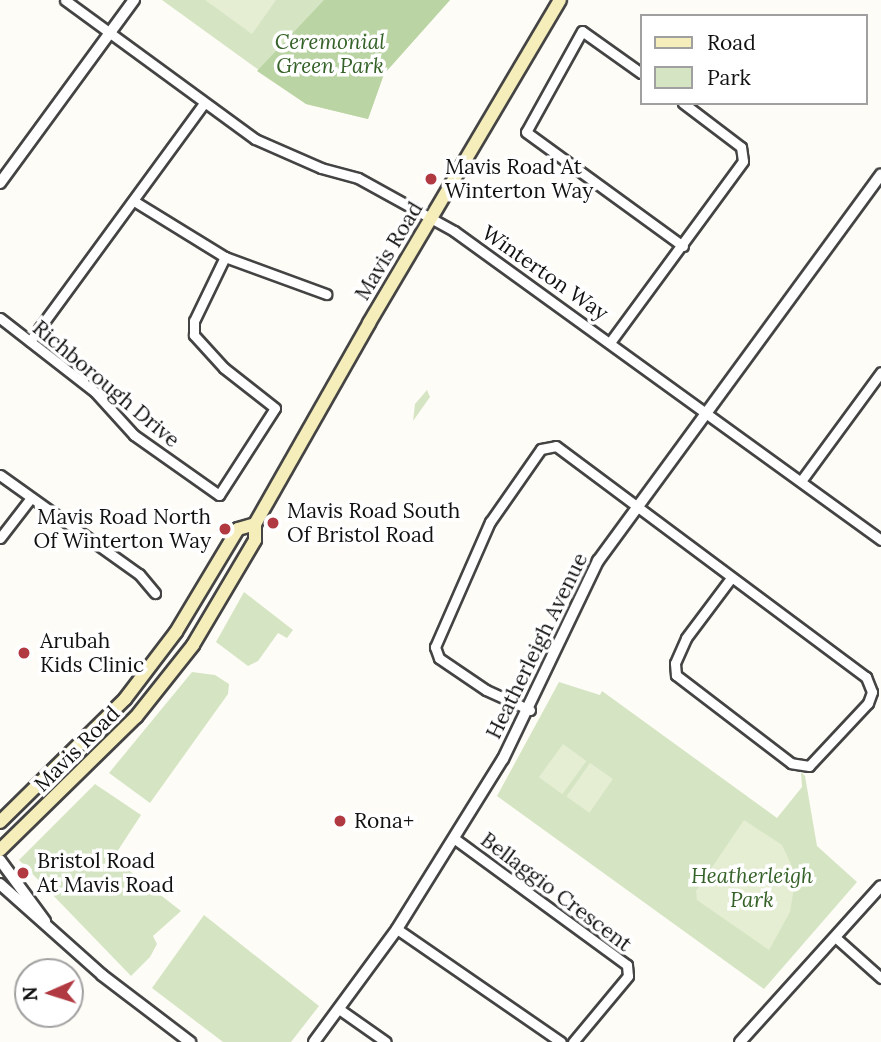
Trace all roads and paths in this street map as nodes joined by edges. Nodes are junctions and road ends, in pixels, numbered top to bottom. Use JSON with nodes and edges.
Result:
{"nodes":[{"id":1,"x":65,"y":0,"type":"edge"},
{"id":2,"x":134,"y":0,"type":"edge"},
{"id":3,"x":560,"y":0,"type":"edge"},
{"id":4,"x":111,"y":34,"type":"junction"},
{"id":5,"x":640,"y":73,"type":"edge"},
{"id":6,"x":204,"y":103,"type":"junction"},
{"id":7,"x":686,"y":105,"type":"edge"},
{"id":8,"x":881,"y":174,"type":"edge"},
{"id":9,"x":0,"y":183,"type":"edge"},
{"id":10,"x":134,"y":201,"type":"junction"},
{"id":11,"x":432,"y":218,"type":"junction"},
{"id":12,"x":683,"y":246,"type":"junction"},
{"id":13,"x":225,"y":257,"type":"junction"},
{"id":14,"x":326,"y":294,"type":"dead end"},
{"id":15,"x":0,"y":318,"type":"edge"},
{"id":16,"x":30,"y":341,"type":"junction"},
{"id":17,"x":611,"y":341,"type":"junction"},
{"id":18,"x":881,"y":372,"type":"edge"},
{"id":19,"x":877,"y":387,"type":"edge"},
{"id":20,"x":706,"y":412,"type":"junction"},
{"id":21,"x":0,"y":475,"type":"edge"},
{"id":22,"x":801,"y":481,"type":"junction"},
{"id":23,"x":30,"y":499,"type":"junction"},
{"id":24,"x":636,"y":509,"type":"junction"},
{"id":25,"x":255,"y":524,"type":"junction"},
{"id":26,"x":0,"y":538,"type":"edge"},
{"id":27,"x":881,"y":540,"type":"edge"},
{"id":28,"x":731,"y":578,"type":"junction"},
{"id":29,"x":155,"y":593,"type":"dead end"},
{"id":30,"x":530,"y":710,"type":"junction"},
{"id":31,"x":0,"y":822,"type":"edge"},
{"id":32,"x":455,"y":839,"type":"junction"},
{"id":33,"x":0,"y":850,"type":"edge"},
{"id":34,"x":0,"y":860,"type":"edge"},
{"id":35,"x":0,"y":884,"type":"edge"},
{"id":36,"x":881,"y":886,"type":"edge"},
{"id":37,"x":46,"y":923,"type":"junction"},
{"id":38,"x":397,"y":929,"type":"junction"},
{"id":39,"x":835,"y":937,"type":"junction"},
{"id":40,"x":881,"y":978,"type":"edge"},
{"id":41,"x":339,"y":1009,"type":"junction"},
{"id":42,"x":190,"y":1042,"type":"edge"},
{"id":43,"x":314,"y":1042,"type":"edge"},
{"id":44,"x":386,"y":1042,"type":"edge"},
{"id":45,"x":561,"y":1042,"type":"edge"},
{"id":46,"x":573,"y":1042,"type":"edge"},
{"id":47,"x":740,"y":1042,"type":"edge"}],
"edges":[{"from":1,"to":4,"type":"street","name":"Winterton Way"},
{"from":2,"to":4,"type":"street"},
{"from":3,"to":11,"type":"main road","name":"Mavis Road"},
{"from":4,"to":6,"type":"street","name":"Winterton Way"},
{"from":4,"to":9,"type":"street"},
{"from":5,"to":12,"type":"street"},
{"from":6,"to":10,"type":"street"},
{"from":6,"to":11,"type":"street","name":"Winterton Way"},
{"from":7,"to":12,"type":"street"},
{"from":8,"to":20,"type":"street","name":"Heatherleigh Avenue"},
{"from":10,"to":13,"type":"street"},
{"from":10,"to":16,"type":"street"},
{"from":11,"to":17,"type":"street","name":"Winterton Way"},
{"from":11,"to":25,"type":"main road","name":"Mavis Road"},
{"from":12,"to":17,"type":"street"},
{"from":13,"to":14,"type":"street"},
{"from":13,"to":16,"type":"street","name":"Richborough Drive"},
{"from":15,"to":16,"type":"street","name":"Richborough Drive"},
{"from":17,"to":20,"type":"street","name":"Winterton Way"},
{"from":18,"to":19,"type":"street"},
{"from":19,"to":22,"type":"street"},
{"from":20,"to":22,"type":"street","name":"Winterton Way"},
{"from":20,"to":24,"type":"street","name":"Heatherleigh Avenue"},
{"from":21,"to":23,"type":"street"},
{"from":22,"to":27,"type":"street","name":"Winterton Way"},
{"from":23,"to":26,"type":"street"},
{"from":23,"to":29,"type":"street"},
{"from":24,"to":28,"type":"street"},
{"from":24,"to":30,"type":"street","name":"Heatherleigh Avenue"},
{"from":24,"to":30,"type":"street"},
{"from":25,"to":31,"type":"main road","name":"Mavis Road"},
{"from":25,"to":33,"type":"main road","name":"Mavis Road"},
{"from":28,"to":28,"type":"street"},
{"from":30,"to":32,"type":"street","name":"Heatherleigh Avenue"},
{"from":32,"to":38,"type":"street","name":"Heatherleigh Avenue"},
{"from":32,"to":46,"type":"street","name":"Bellaggio Crescent"},
{"from":34,"to":37,"type":"street"},
{"from":35,"to":37,"type":"street"},
{"from":36,"to":39,"type":"street"},
{"from":37,"to":42,"type":"street"},
{"from":38,"to":41,"type":"street","name":"Heatherleigh Avenue"},
{"from":38,"to":45,"type":"street"},
{"from":39,"to":40,"type":"street"},
{"from":39,"to":47,"type":"street"},
{"from":41,"to":43,"type":"street","name":"Heatherleigh Avenue"},
{"from":41,"to":44,"type":"street"}]}
